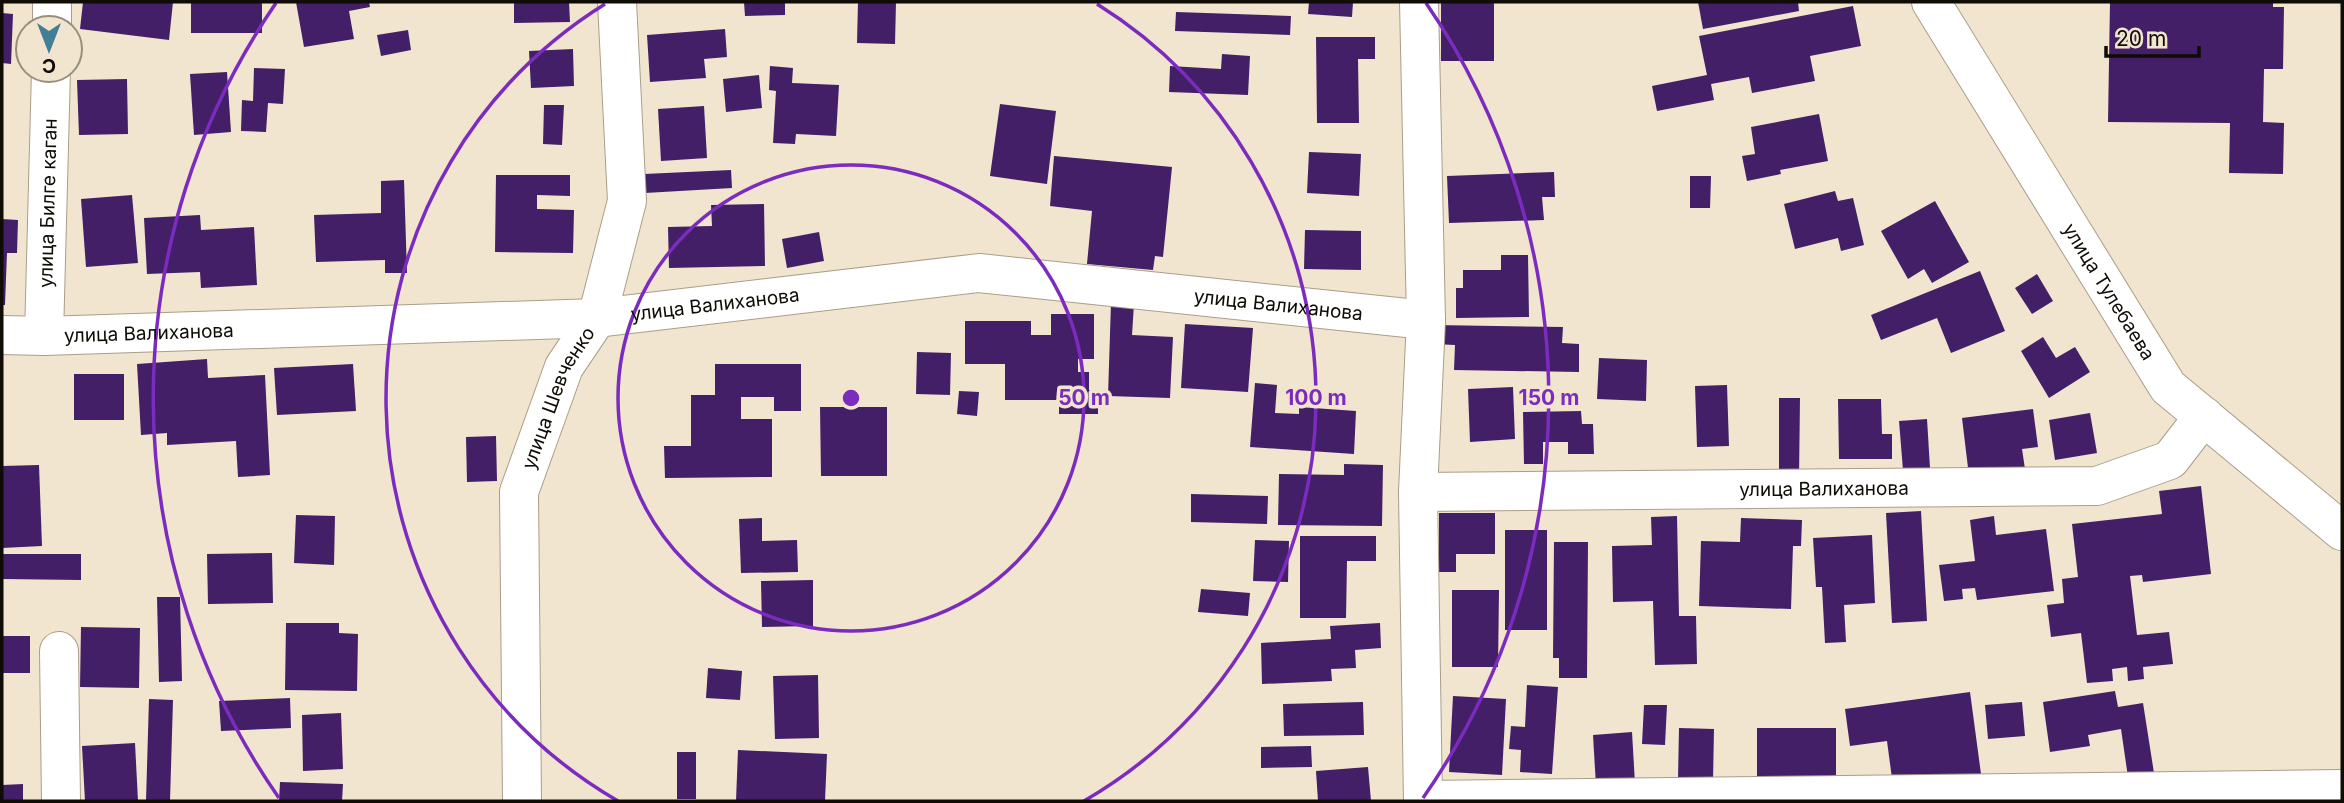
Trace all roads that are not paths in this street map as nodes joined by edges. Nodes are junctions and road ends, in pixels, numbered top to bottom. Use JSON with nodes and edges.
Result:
{"nodes":[{"id":1,"x":617,"y":2,"type":"edge"},
{"id":2,"x":1419,"y":2,"type":"edge"},
{"id":3,"x":1931,"y":2,"type":"edge"},
{"id":4,"x":51,"y":84,"type":"edge"},
{"id":5,"x":597,"y":317,"type":"junction"},
{"id":6,"x":1426,"y":320,"type":"junction"},
{"id":7,"x":2,"y":335,"type":"edge"},
{"id":8,"x":44,"y":336,"type":"junction"},
{"id":9,"x":2204,"y":416,"type":"junction"},
{"id":10,"x":1418,"y":492,"type":"junction"},
{"id":11,"x":2342,"y":531,"type":"edge"},
{"id":12,"x":59,"y":651,"type":"dead end"},
{"id":13,"x":2342,"y":789,"type":"edge"},
{"id":14,"x":61,"y":801,"type":"edge"},
{"id":15,"x":522,"y":801,"type":"edge"},
{"id":16,"x":1424,"y":801,"type":"edge"}],
"edges":[{"from":1,"to":5,"type":"street","name":"улица Шевченко"},
{"from":2,"to":6,"type":"street"},
{"from":3,"to":9,"type":"street","name":"улица Тулебаева"},
{"from":4,"to":8,"type":"street","name":"улица Билге каган"},
{"from":5,"to":6,"type":"street","name":"улица Валиханова"},
{"from":5,"to":8,"type":"street","name":"улица Валиханова"},
{"from":5,"to":15,"type":"street","name":"улица Шевченко"},
{"from":6,"to":10,"type":"street"},
{"from":7,"to":8,"type":"street","name":"улица Валиханова"},
{"from":9,"to":10,"type":"street","name":"улица Валиханова"},
{"from":9,"to":11,"type":"street","name":"улица Тулебаева"},
{"from":10,"to":16,"type":"street"},
{"from":12,"to":14,"type":"street"},
{"from":13,"to":16,"type":"street"}]}
